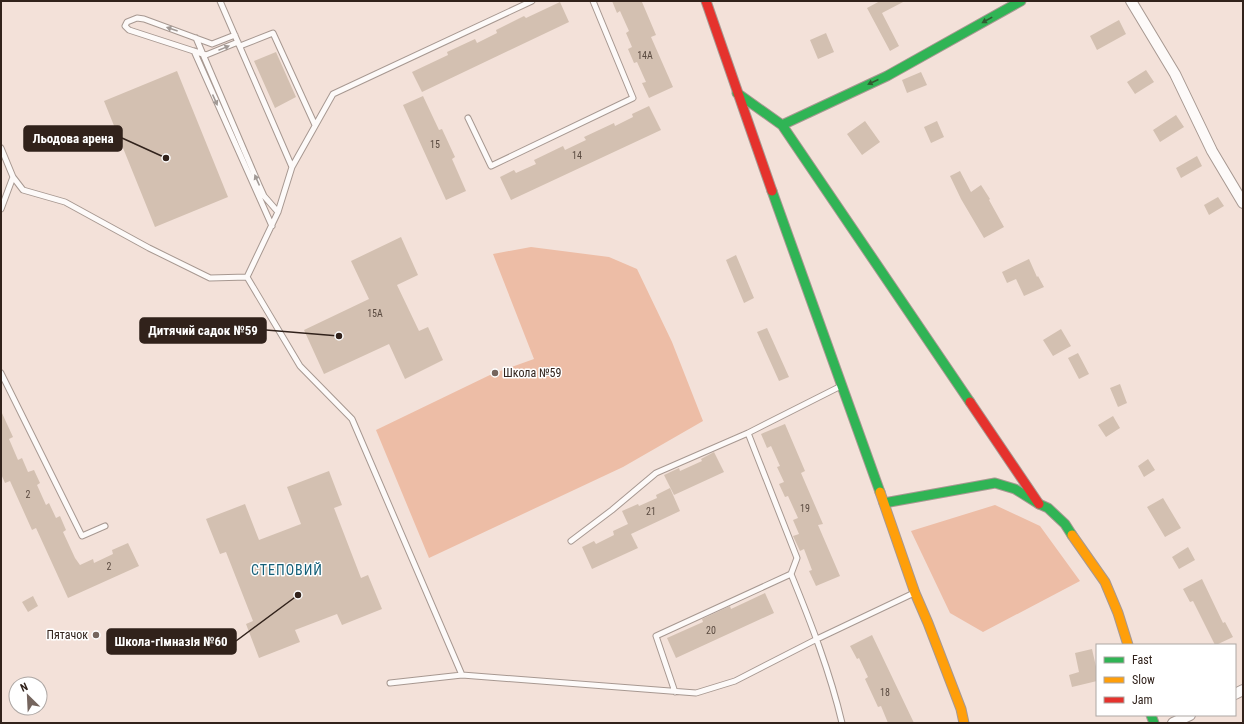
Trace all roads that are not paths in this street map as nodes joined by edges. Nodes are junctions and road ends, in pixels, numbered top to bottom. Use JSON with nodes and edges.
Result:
{"nodes":[{"id":1,"x":220,"y":1,"type":"edge"},
{"id":2,"x":532,"y":1,"type":"edge"},
{"id":3,"x":593,"y":1,"type":"edge"},
{"id":4,"x":706,"y":1,"type":"edge"},
{"id":5,"x":1021,"y":1,"type":"edge"},
{"id":6,"x":1131,"y":1,"type":"edge"},
{"id":7,"x":235,"y":35,"type":"junction"},
{"id":8,"x":196,"y":38,"type":"junction"},
{"id":9,"x":239,"y":44,"type":"junction"},
{"id":10,"x":194,"y":51,"type":"junction"},
{"id":11,"x":203,"y":54,"type":"junction"},
{"id":12,"x":737,"y":93,"type":"junction"},
{"id":13,"x":468,"y":118,"type":"dead end"},
{"id":14,"x":315,"y":125,"type":"junction"},
{"id":15,"x":782,"y":126,"type":"junction"},
{"id":16,"x":1,"y":148,"type":"edge"},
{"id":17,"x":292,"y":167,"type":"junction"},
{"id":18,"x":13,"y":177,"type":"junction"},
{"id":19,"x":1243,"y":203,"type":"edge"},
{"id":20,"x":1,"y":209,"type":"edge"},
{"id":21,"x":278,"y":212,"type":"junction"},
{"id":22,"x":272,"y":226,"type":"junction"},
{"id":23,"x":247,"y":277,"type":"junction"},
{"id":24,"x":1,"y":373,"type":"edge"},
{"id":25,"x":842,"y":386,"type":"junction"},
{"id":26,"x":748,"y":433,"type":"junction"},
{"id":27,"x":884,"y":503,"type":"junction"},
{"id":28,"x":1039,"y":504,"type":"junction"},
{"id":29,"x":105,"y":526,"type":"dead end"},
{"id":30,"x":571,"y":541,"type":"dead end"},
{"id":31,"x":791,"y":574,"type":"junction"},
{"id":32,"x":915,"y":593,"type":"junction"},
{"id":33,"x":817,"y":639,"type":"junction"},
{"id":34,"x":1128,"y":644,"type":"edge"},
{"id":35,"x":462,"y":675,"type":"junction"},
{"id":36,"x":390,"y":683,"type":"dead end"},
{"id":37,"x":674,"y":692,"type":"junction"},
{"id":38,"x":1188,"y":716,"type":"edge"},
{"id":39,"x":842,"y":723,"type":"edge"},
{"id":40,"x":964,"y":723,"type":"edge"},
{"id":41,"x":1173,"y":723,"type":"edge"}],
"edges":[{"from":1,"to":7,"type":"lane"},
{"from":2,"to":14,"type":"lane"},
{"from":3,"to":13,"type":"lane"},
{"from":4,"to":12,"type":"street"},
{"from":5,"to":15,"type":"street","one_way":true},
{"from":6,"to":19,"type":"street"},
{"from":7,"to":8,"type":"lane"},
{"from":7,"to":9,"type":"lane"},
{"from":8,"to":10,"type":"lane","one_way":true},
{"from":8,"to":11,"type":"lane"},
{"from":11,"to":9,"type":"lane","one_way":true},
{"from":9,"to":14,"type":"lane"},
{"from":9,"to":17,"type":"lane"},
{"from":10,"to":11,"type":"lane"},
{"from":10,"to":22,"type":"lane","one_way":true},
{"from":21,"to":11,"type":"lane","one_way":true},
{"from":12,"to":15,"type":"street"},
{"from":12,"to":25,"type":"street"},
{"from":14,"to":17,"type":"lane"},
{"from":15,"to":28,"type":"street"},
{"from":16,"to":18,"type":"lane"},
{"from":17,"to":21,"type":"lane"},
{"from":18,"to":20,"type":"lane"},
{"from":18,"to":23,"type":"lane"},
{"from":21,"to":22,"type":"lane"},
{"from":22,"to":23,"type":"lane"},
{"from":23,"to":35,"type":"lane"},
{"from":24,"to":29,"type":"lane"},
{"from":25,"to":26,"type":"lane"},
{"from":25,"to":27,"type":"street"},
{"from":26,"to":30,"type":"lane"},
{"from":26,"to":31,"type":"lane"},
{"from":27,"to":28,"type":"street"},
{"from":27,"to":32,"type":"street"},
{"from":28,"to":34,"type":"street"},
{"from":31,"to":33,"type":"lane"},
{"from":31,"to":37,"type":"lane"},
{"from":32,"to":33,"type":"lane"},
{"from":32,"to":40,"type":"street"},
{"from":33,"to":37,"type":"lane"},
{"from":33,"to":39,"type":"lane"},
{"from":35,"to":36,"type":"lane"},
{"from":35,"to":37,"type":"lane"},
{"from":38,"to":41,"type":"street"}]}
